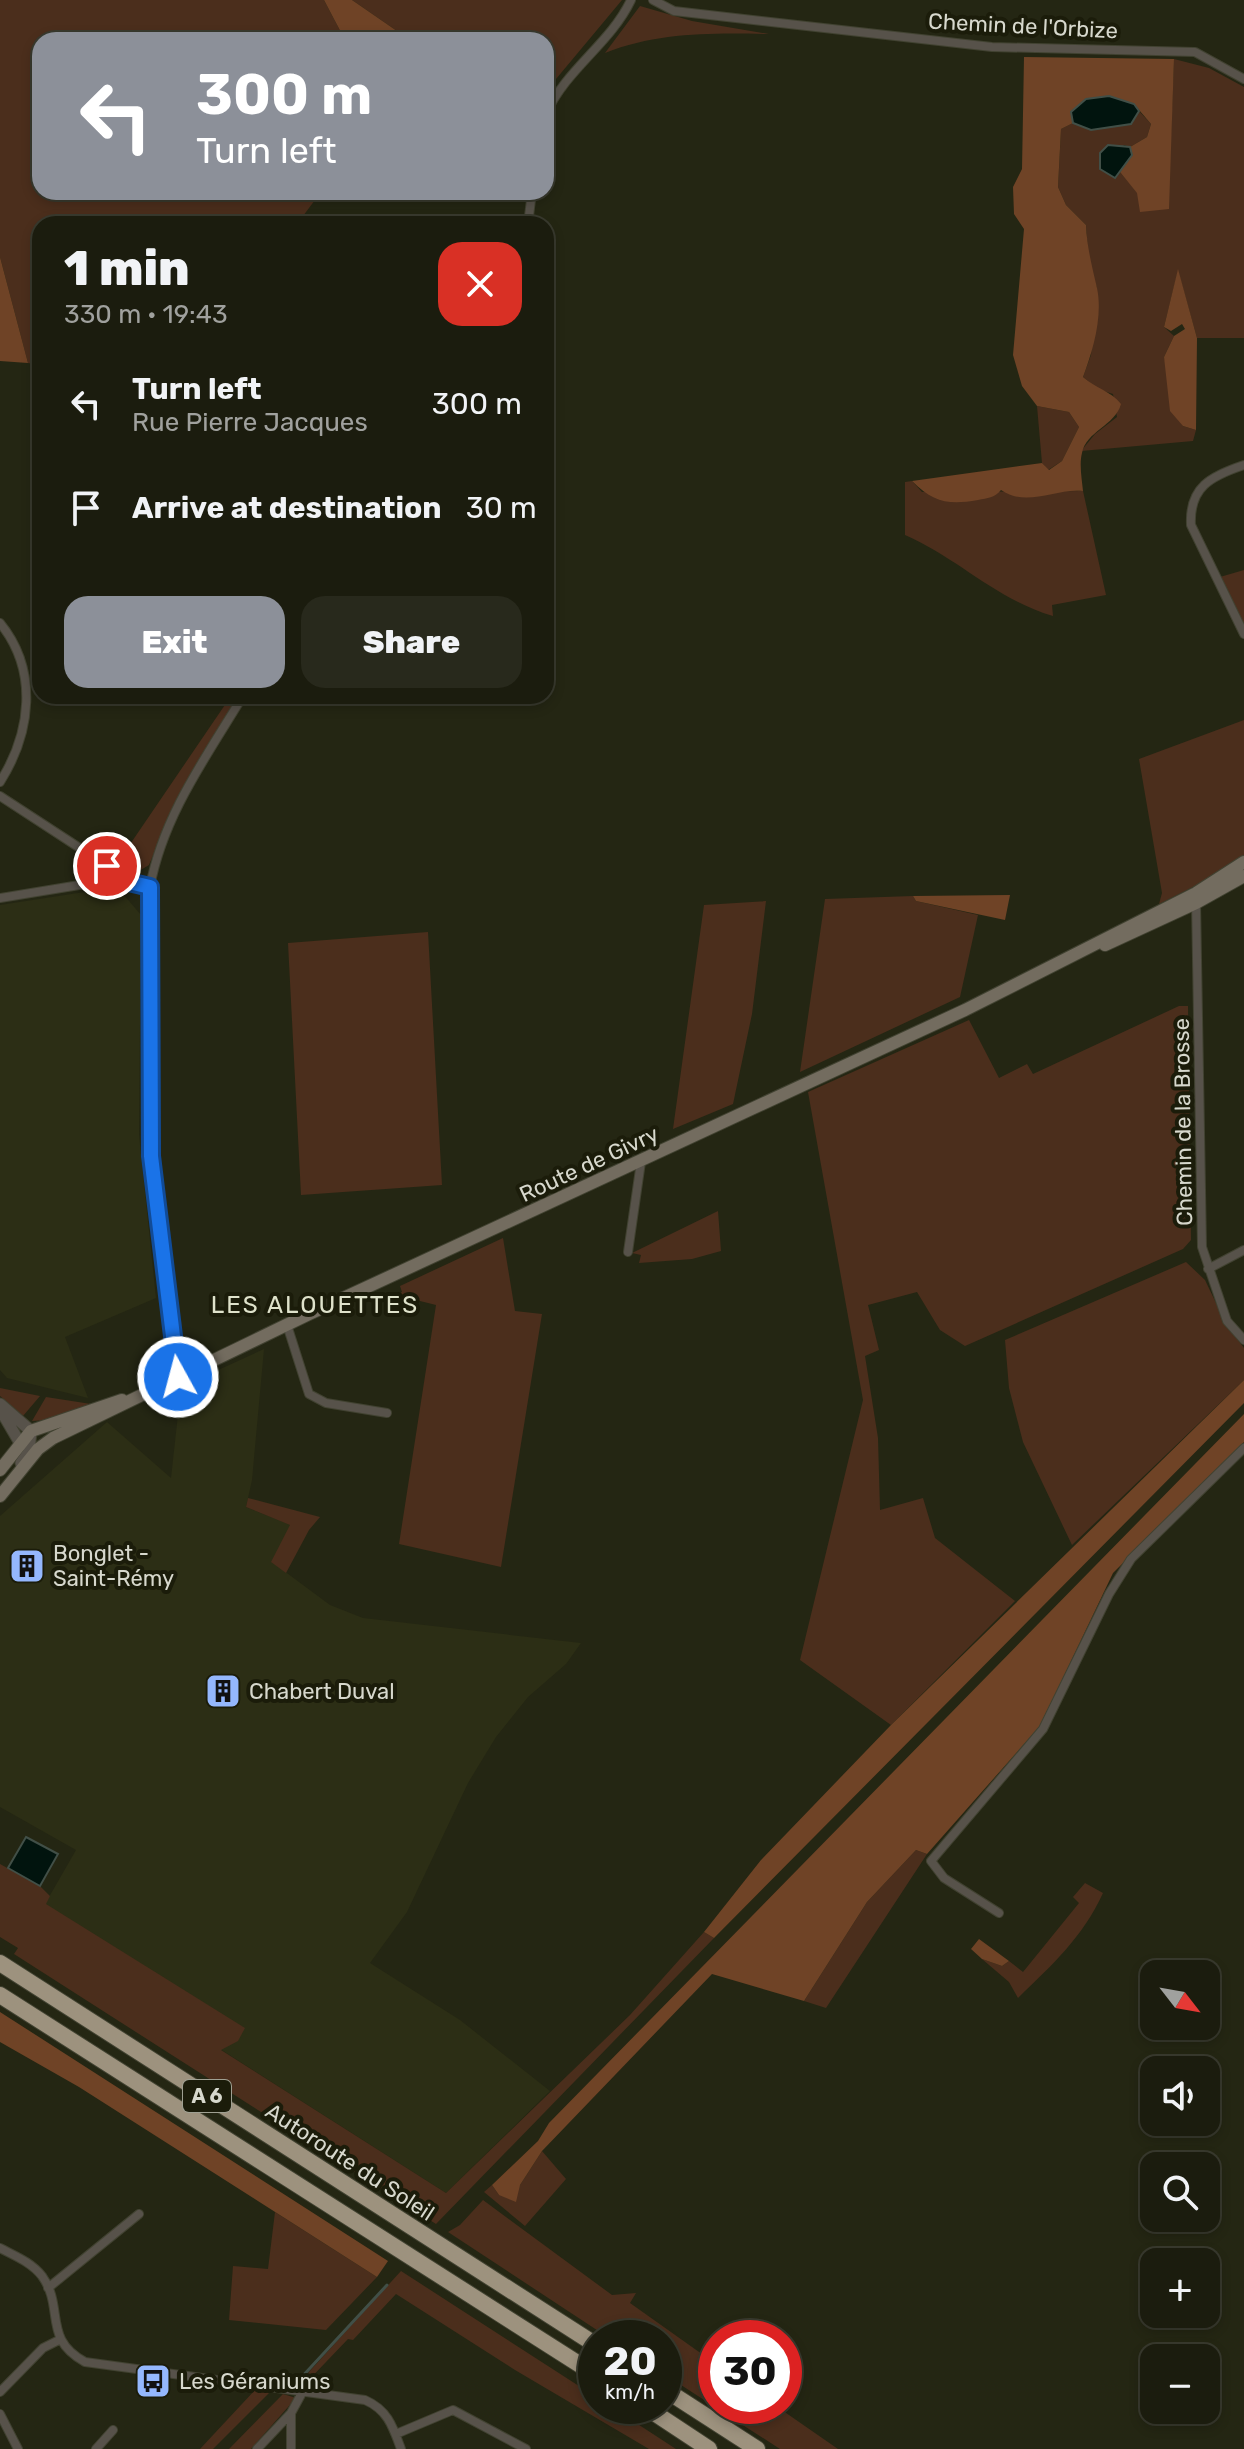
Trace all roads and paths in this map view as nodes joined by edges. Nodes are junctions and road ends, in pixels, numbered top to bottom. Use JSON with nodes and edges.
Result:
{"nodes":[{"id":1,"x":631,"y":0,"type":"edge"},
{"id":2,"x":653,"y":0,"type":"edge"},
{"id":3,"x":1244,"y":79,"type":"edge"},
{"id":4,"x":554,"y":100,"type":"edge"},
{"id":5,"x":1244,"y":465,"type":"edge"},
{"id":6,"x":0,"y":623,"type":"edge"},
{"id":7,"x":1244,"y":634,"type":"edge"},
{"id":8,"x":238,"y":704,"type":"edge"},
{"id":9,"x":0,"y":782,"type":"edge"},
{"id":10,"x":0,"y":796,"type":"edge"},
{"id":11,"x":1244,"y":862,"type":"edge"},
{"id":12,"x":1244,"y":876,"type":"edge"},
{"id":13,"x":116,"y":879,"type":"junction"},
{"id":14,"x":150,"y":887,"type":"junction"},
{"id":15,"x":0,"y":898,"type":"edge"},
{"id":16,"x":1196,"y":898,"type":"junction"},
{"id":17,"x":641,"y":1162,"type":"junction"},
{"id":18,"x":1244,"y":1250,"type":"edge"},
{"id":19,"x":628,"y":1252,"type":"dead end"},
{"id":20,"x":1208,"y":1269,"type":"junction"},
{"id":21,"x":287,"y":1325,"type":"junction"},
{"id":22,"x":1244,"y":1340,"type":"edge"},
{"id":23,"x":178,"y":1377,"type":"junction"},
{"id":24,"x":129,"y":1399,"type":"junction"},
{"id":25,"x":0,"y":1406,"type":"edge"},
{"id":26,"x":387,"y":1413,"type":"dead end"},
{"id":27,"x":31,"y":1431,"type":"junction"},
{"id":28,"x":29,"y":1446,"type":"junction"},
{"id":29,"x":1244,"y":1448,"type":"edge"},
{"id":30,"x":0,"y":1470,"type":"edge"},
{"id":31,"x":0,"y":1495,"type":"edge"},
{"id":32,"x":999,"y":1913,"type":"dead end"},
{"id":33,"x":0,"y":1963,"type":"edge"},
{"id":34,"x":0,"y":1995,"type":"edge"},
{"id":35,"x":139,"y":2214,"type":"dead end"},
{"id":36,"x":0,"y":2248,"type":"edge"},
{"id":37,"x":48,"y":2288,"type":"junction"},
{"id":38,"x":578,"y":2333,"type":"edge"},
{"id":39,"x":59,"y":2340,"type":"junction"},
{"id":40,"x":578,"y":2363,"type":"edge"},
{"id":41,"x":303,"y":2391,"type":"junction"},
{"id":42,"x":0,"y":2392,"type":"edge"},
{"id":43,"x":682,"y":2401,"type":"edge"},
{"id":44,"x":291,"y":2413,"type":"junction"},
{"id":45,"x":0,"y":2414,"type":"edge"},
{"id":46,"x":671,"y":2424,"type":"edge"},
{"id":47,"x":113,"y":2430,"type":"dead end"},
{"id":48,"x":396,"y":2434,"type":"junction"},
{"id":49,"x":18,"y":2449,"type":"edge"},
{"id":50,"x":96,"y":2449,"type":"edge"},
{"id":51,"x":257,"y":2449,"type":"edge"},
{"id":52,"x":291,"y":2449,"type":"edge"},
{"id":53,"x":401,"y":2449,"type":"edge"},
{"id":54,"x":526,"y":2449,"type":"edge"},
{"id":55,"x":709,"y":2449,"type":"edge"},
{"id":56,"x":757,"y":2449,"type":"edge"}],
"edges":[{"from":1,"to":4,"type":"street"},
{"from":2,"to":3,"type":"street","name":"Chemin de l'Orbize"},
{"from":5,"to":7,"type":"street"},
{"from":6,"to":9,"type":"street"},
{"from":8,"to":14,"type":"street"},
{"from":10,"to":13,"type":"street"},
{"from":11,"to":16,"type":"main road","name":"Route de Givry"},
{"from":12,"to":16,"type":"main road","name":"Route de Givry"},
{"from":13,"to":14,"type":"street"},
{"from":13,"to":15,"type":"street"},
{"from":14,"to":23,"type":"street"},
{"from":16,"to":17,"type":"main road","name":"Route de Givry"},
{"from":16,"to":20,"type":"street","name":"Chemin de la Brosse"},
{"from":17,"to":19,"type":"street"},
{"from":17,"to":21,"type":"main road","name":"Route de Givry"},
{"from":18,"to":20,"type":"street"},
{"from":20,"to":22,"type":"street","name":"Chemin de la Brosse"},
{"from":21,"to":23,"type":"main road","name":"Route de Givry"},
{"from":21,"to":26,"type":"street"},
{"from":23,"to":24,"type":"main road","name":"Route de Givry"},
{"from":24,"to":27,"type":"main road","name":"Route de Givry"},
{"from":24,"to":28,"type":"main road","name":"Route de Givry"},
{"from":25,"to":27,"type":"street"},
{"from":25,"to":28,"type":"street"},
{"from":27,"to":28,"type":"main road","name":"Route de Givry"},
{"from":28,"to":30,"type":"main road","name":"Route de Givry"},
{"from":28,"to":31,"type":"main road","name":"Route de Givry"},
{"from":29,"to":32,"type":"street"},
{"from":33,"to":38,"type":"highway","name":"Autoroute du Soleil","number":"A 6"},
{"from":34,"to":40,"type":"highway","name":"Autoroute du Soleil","number":"A 6"},
{"from":35,"to":37,"type":"street"},
{"from":36,"to":37,"type":"street"},
{"from":37,"to":39,"type":"street"},
{"from":39,"to":41,"type":"street"},
{"from":39,"to":42,"type":"street"},
{"from":41,"to":44,"type":"street"},
{"from":41,"to":48,"type":"street"},
{"from":43,"to":56,"type":"highway"},
{"from":44,"to":51,"type":"street"},
{"from":44,"to":52,"type":"street"},
{"from":45,"to":49,"type":"street"},
{"from":46,"to":55,"type":"highway"},
{"from":47,"to":50,"type":"street"},
{"from":48,"to":53,"type":"street"},
{"from":48,"to":54,"type":"street"}]}
